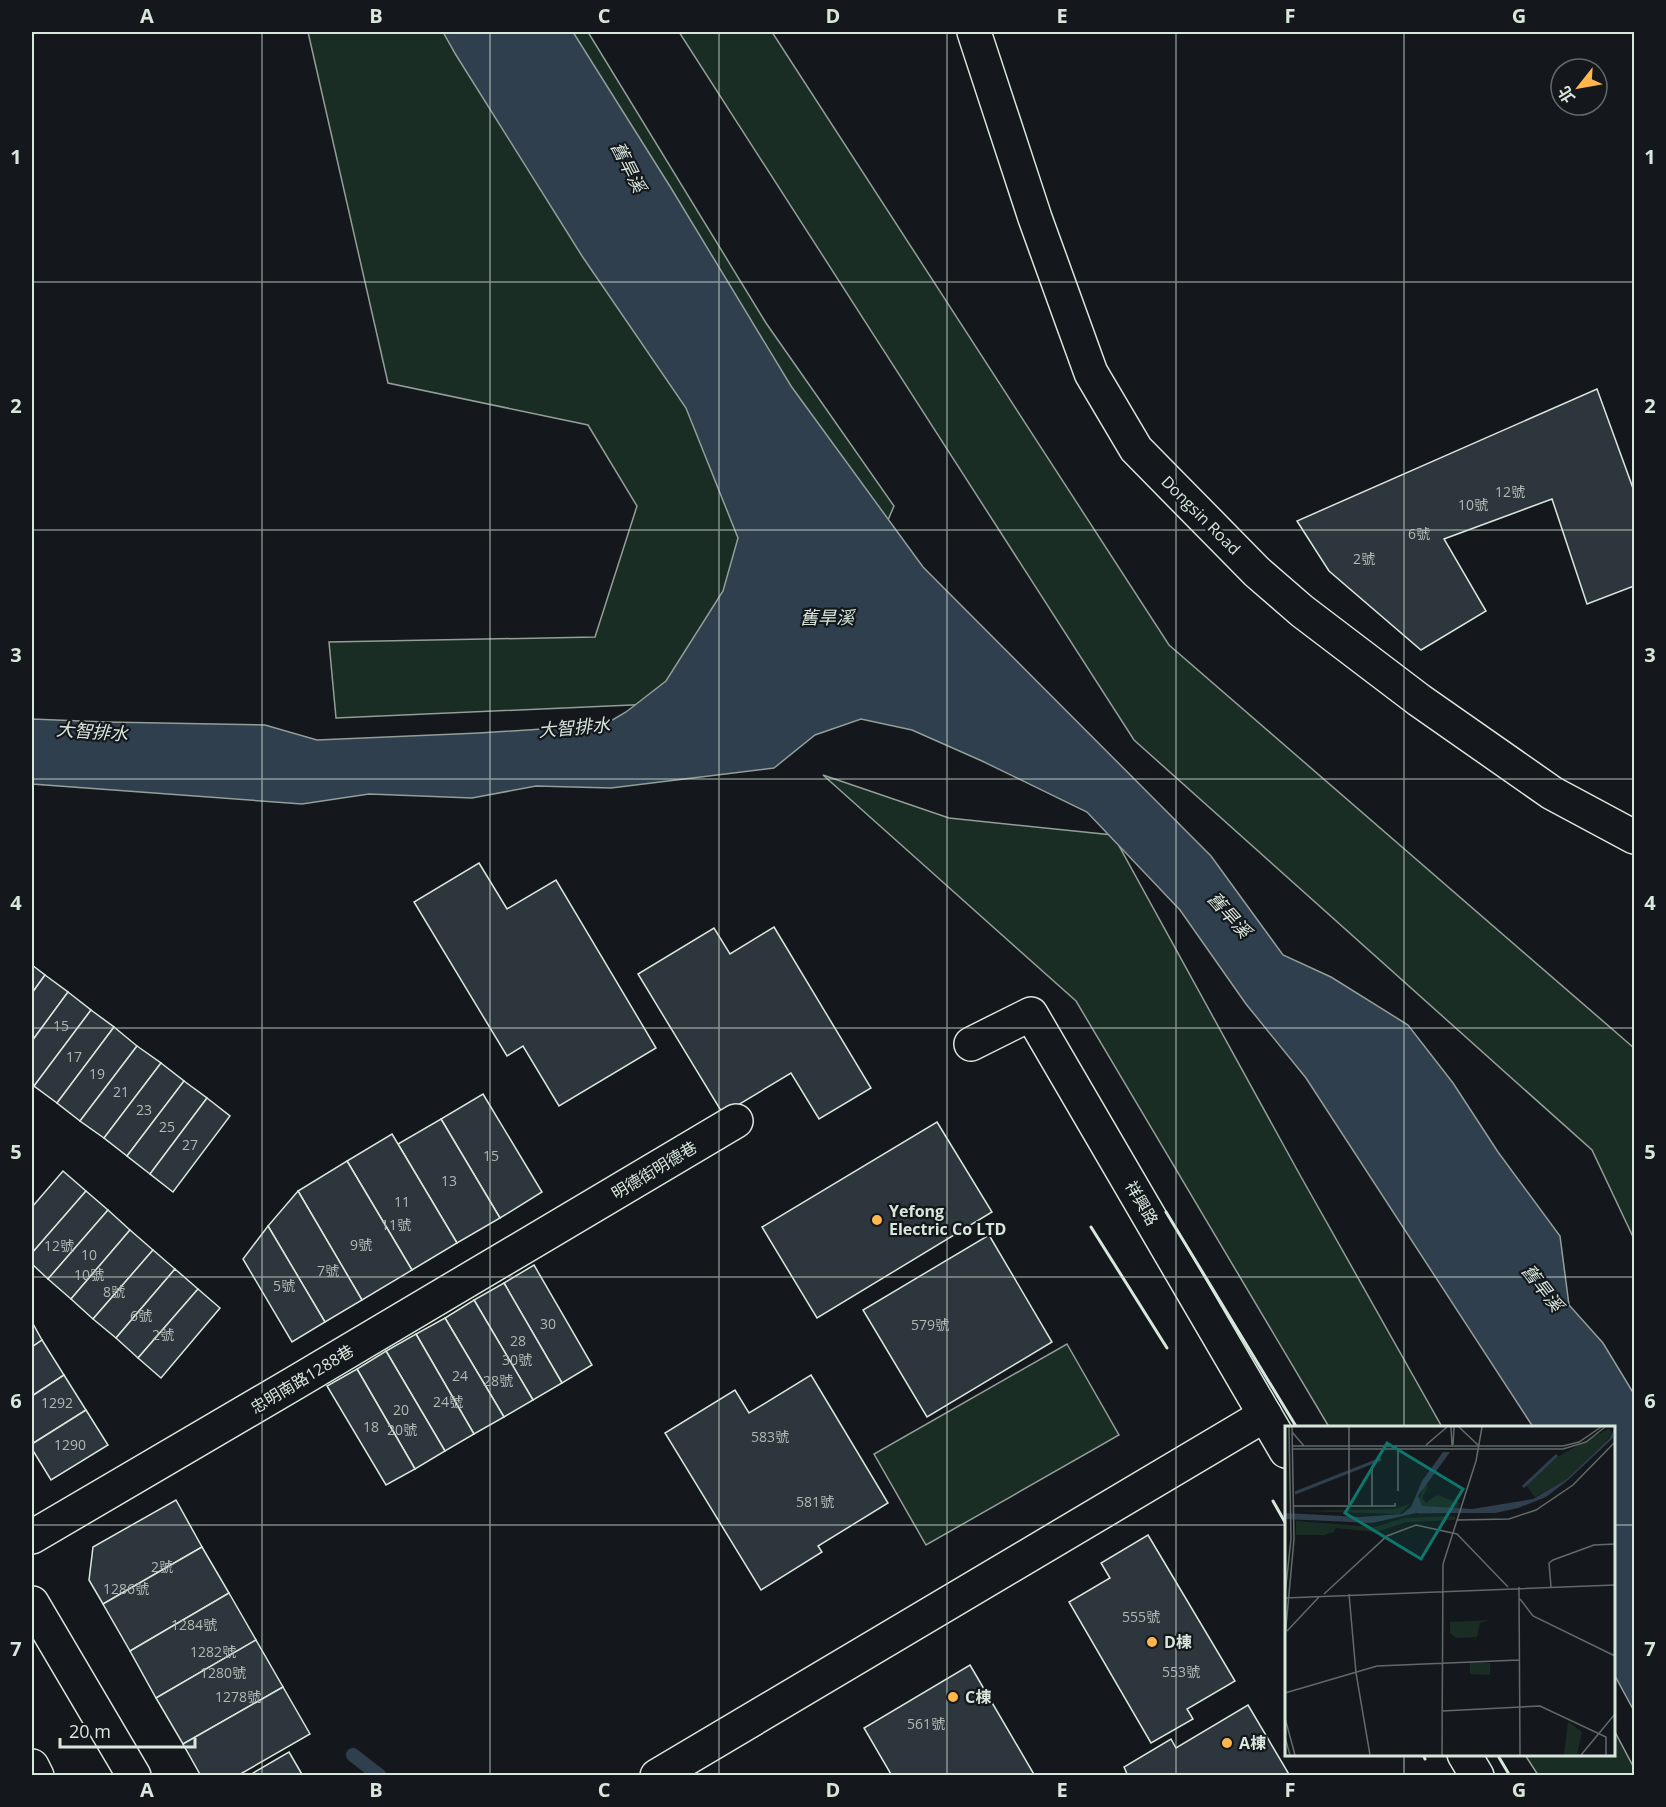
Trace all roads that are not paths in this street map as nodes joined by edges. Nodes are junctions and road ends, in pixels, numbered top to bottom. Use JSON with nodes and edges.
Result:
{"nodes":[{"id":1,"x":974,"y":32,"type":"edge"},
{"id":2,"x":1635,"y":837,"type":"edge"},
{"id":3,"x":971,"y":1044,"type":"dead end"},
{"id":4,"x":736,"y":1120,"type":"dead end"},
{"id":5,"x":572,"y":1219,"type":"joint"},
{"id":6,"x":1266,"y":1415,"type":"junction"},
{"id":7,"x":1285,"y":1448,"type":"edge"},
{"id":8,"x":32,"y":1537,"type":"edge"},
{"id":9,"x":32,"y":1603,"type":"edge"},
{"id":10,"x":1465,"y":1756,"type":"edge"},
{"id":11,"x":32,"y":1766,"type":"edge"},
{"id":12,"x":37,"y":1776,"type":"edge"},
{"id":13,"x":134,"y":1776,"type":"edge"},
{"id":14,"x":657,"y":1776,"type":"edge"},
{"id":15,"x":1477,"y":1776,"type":"edge"}],
"edges":[{"from":1,"to":2,"type":"street","name":"Dongsin Road"},
{"from":3,"to":6,"type":"street","name":"祥興路"},
{"from":4,"to":5,"type":"street","name":"明德街明德巷"},
{"from":5,"to":8,"type":"street","name":"忠明南路1288巷"},
{"from":6,"to":7,"type":"street","name":"祥興路"},
{"from":6,"to":14,"type":"street"},
{"from":9,"to":13,"type":"street"},
{"from":10,"to":15,"type":"street"},
{"from":11,"to":12,"type":"street"}]}
